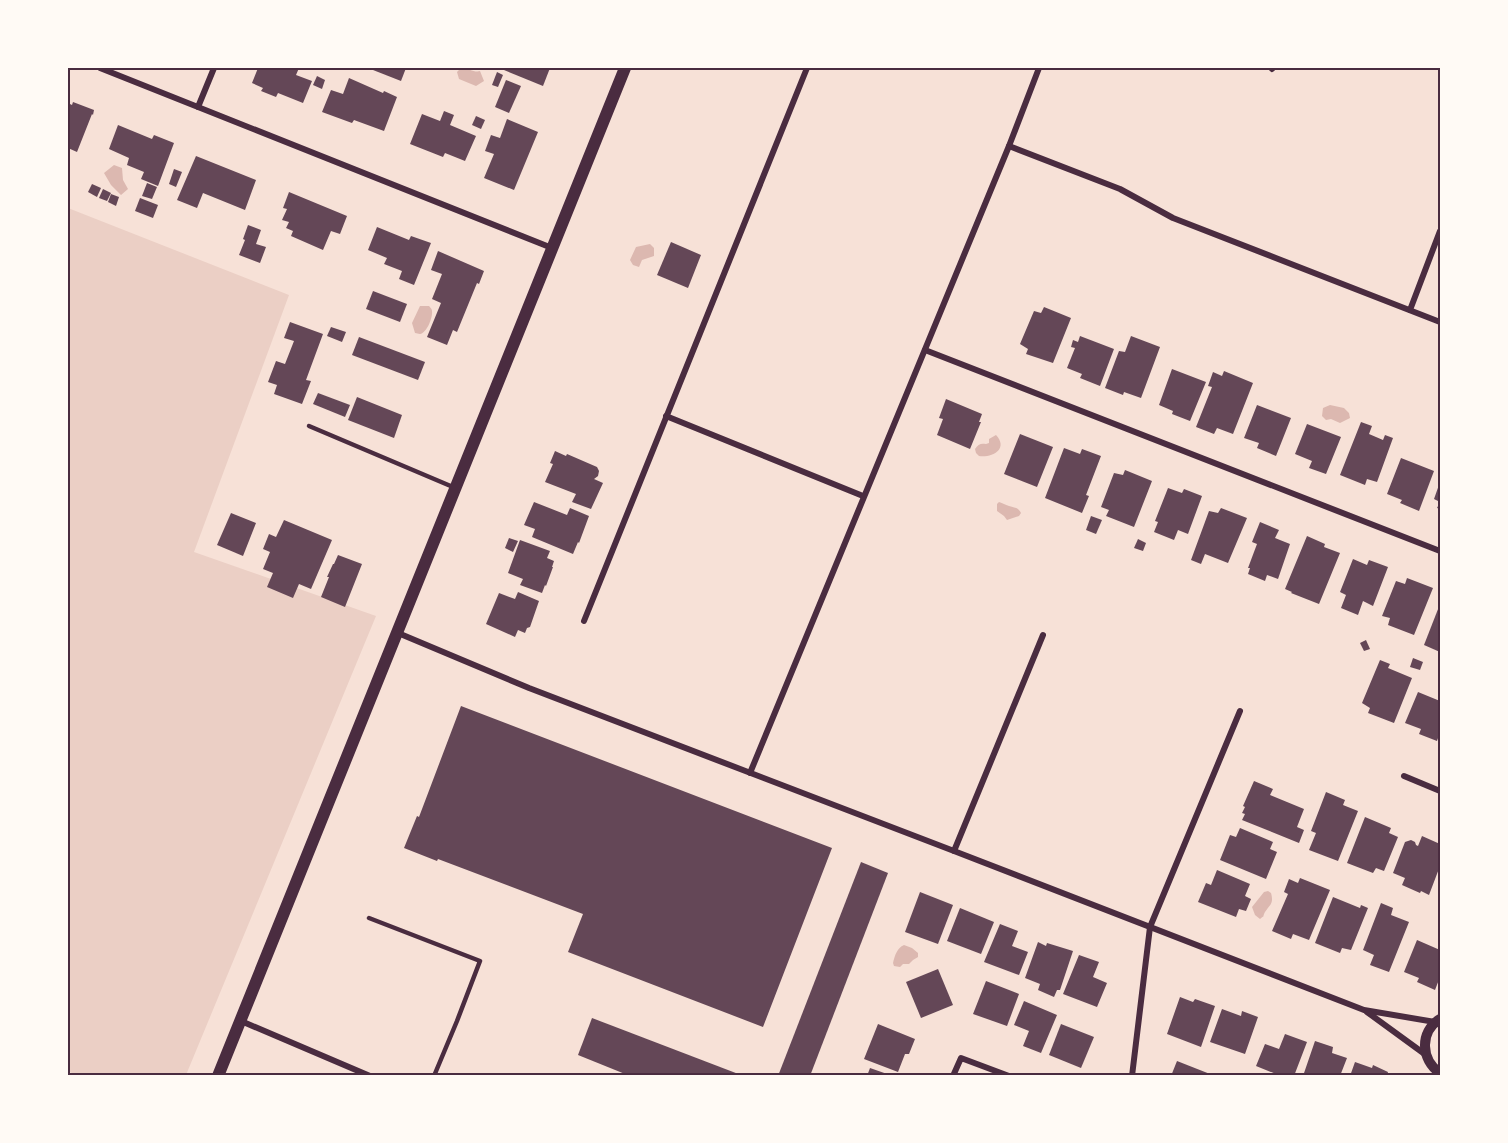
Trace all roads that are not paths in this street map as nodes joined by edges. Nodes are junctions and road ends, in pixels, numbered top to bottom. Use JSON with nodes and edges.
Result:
{"nodes":[{"id":1,"x":100,"y":68,"type":"edge"},
{"id":2,"x":214,"y":68,"type":"edge"},
{"id":3,"x":625,"y":68,"type":"edge"},
{"id":4,"x":807,"y":68,"type":"edge"},
{"id":5,"x":1039,"y":68,"type":"edge"},
{"id":6,"x":198,"y":106,"type":"junction"},
{"id":7,"x":1009,"y":146,"type":"junction"},
{"id":8,"x":1440,"y":231,"type":"edge"},
{"id":9,"x":552,"y":248,"type":"junction"},
{"id":10,"x":1410,"y":310,"type":"junction"},
{"id":11,"x":1440,"y":322,"type":"edge"},
{"id":12,"x":925,"y":350,"type":"junction"},
{"id":13,"x":666,"y":416,"type":"junction"},
{"id":14,"x":309,"y":426,"type":"dead end"},
{"id":15,"x":456,"y":488,"type":"junction"},
{"id":16,"x":863,"y":496,"type":"junction"},
{"id":17,"x":1440,"y":551,"type":"edge"},
{"id":18,"x":584,"y":621,"type":"dead end"},
{"id":19,"x":398,"y":633,"type":"junction"},
{"id":20,"x":1043,"y":635,"type":"dead end"},
{"id":21,"x":1240,"y":711,"type":"dead end"},
{"id":22,"x":750,"y":773,"type":"junction"},
{"id":23,"x":1404,"y":776,"type":"dead end"},
{"id":24,"x":1440,"y":791,"type":"edge"},
{"id":25,"x":954,"y":851,"type":"junction"},
{"id":26,"x":369,"y":918,"type":"dead end"},
{"id":27,"x":1150,"y":927,"type":"junction"},
{"id":28,"x":1364,"y":1010,"type":"junction"},
{"id":29,"x":240,"y":1020,"type":"junction"},
{"id":30,"x":1438,"y":1020,"type":"edge"},
{"id":31,"x":1427,"y":1058,"type":"junction"},
{"id":32,"x":1440,"y":1073,"type":"edge"},
{"id":33,"x":218,"y":1076,"type":"edge"},
{"id":34,"x":370,"y":1076,"type":"edge"},
{"id":35,"x":434,"y":1076,"type":"edge"},
{"id":36,"x":953,"y":1076,"type":"edge"},
{"id":37,"x":1009,"y":1076,"type":"edge"},
{"id":38,"x":1131,"y":1076,"type":"edge"},
{"id":39,"x":1426,"y":1076,"type":"edge"}],
"edges":[{"from":1,"to":6,"type":"street"},
{"from":2,"to":6,"type":"street"},
{"from":3,"to":9,"type":"main road"},
{"from":4,"to":13,"type":"street"},
{"from":5,"to":7,"type":"street"},
{"from":6,"to":9,"type":"street"},
{"from":7,"to":10,"type":"street"},
{"from":7,"to":12,"type":"street"},
{"from":8,"to":10,"type":"street"},
{"from":9,"to":15,"type":"main road"},
{"from":10,"to":11,"type":"street"},
{"from":12,"to":16,"type":"street"},
{"from":12,"to":17,"type":"street"},
{"from":13,"to":16,"type":"street"},
{"from":13,"to":18,"type":"street"},
{"from":14,"to":15,"type":"lane"},
{"from":15,"to":19,"type":"main road"},
{"from":16,"to":22,"type":"street"},
{"from":19,"to":22,"type":"street"},
{"from":19,"to":29,"type":"main road"},
{"from":20,"to":25,"type":"street"},
{"from":21,"to":27,"type":"street"},
{"from":22,"to":25,"type":"street"},
{"from":23,"to":24,"type":"street"},
{"from":25,"to":27,"type":"street"},
{"from":26,"to":35,"type":"lane"},
{"from":27,"to":28,"type":"street"},
{"from":27,"to":38,"type":"street"},
{"from":28,"to":30,"type":"street"},
{"from":28,"to":31,"type":"street"},
{"from":29,"to":33,"type":"main road"},
{"from":29,"to":34,"type":"street"},
{"from":30,"to":31,"type":"street"},
{"from":31,"to":32,"type":"street"},
{"from":31,"to":39,"type":"street"},
{"from":36,"to":37,"type":"street"}]}
